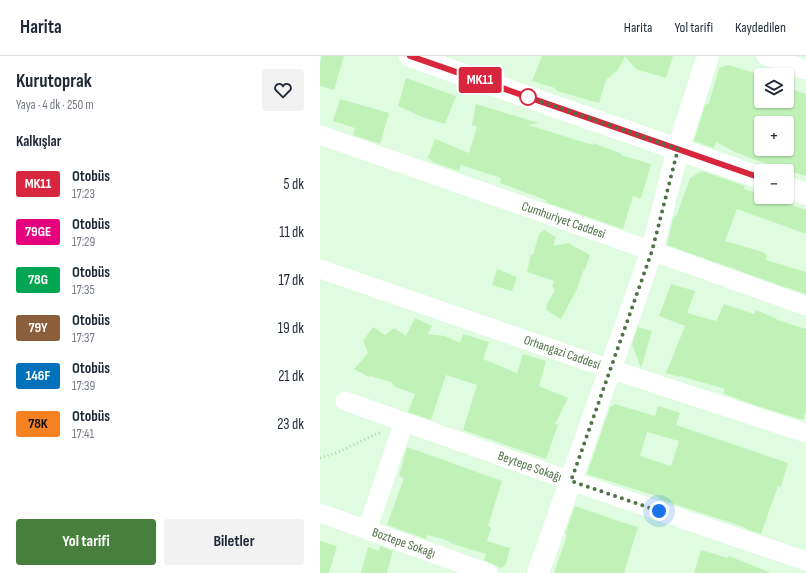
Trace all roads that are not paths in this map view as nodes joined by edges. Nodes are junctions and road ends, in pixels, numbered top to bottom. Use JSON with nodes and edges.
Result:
{"nodes":[{"id":1,"x":410,"y":56,"type":"edge"},
{"id":2,"x":708,"y":56,"type":"edge"},
{"id":3,"x":766,"y":56,"type":"edge"},
{"id":4,"x":806,"y":70,"type":"edge"},
{"id":5,"x":320,"y":135,"type":"edge"},
{"id":6,"x":678,"y":149,"type":"junction"},
{"id":7,"x":754,"y":176,"type":"edge"},
{"id":8,"x":794,"y":190,"type":"edge"},
{"id":9,"x":806,"y":194,"type":"edge"},
{"id":10,"x":652,"y":251,"type":"junction"},
{"id":11,"x":320,"y":269,"type":"edge"},
{"id":12,"x":806,"y":306,"type":"edge"},
{"id":13,"x":610,"y":369,"type":"junction"},
{"id":14,"x":345,"y":401,"type":"dead end"},
{"id":15,"x":404,"y":422,"type":"junction"},
{"id":16,"x":806,"y":433,"type":"edge"},
{"id":17,"x":571,"y":481,"type":"junction"},
{"id":18,"x":320,"y":513,"type":"edge"},
{"id":19,"x":367,"y":530,"type":"junction"},
{"id":20,"x":806,"y":561,"type":"edge"},
{"id":21,"x":488,"y":573,"type":"edge"},
{"id":22,"x":538,"y":573,"type":"edge"}],
"edges":[{"from":1,"to":6,"type":"main road"},
{"from":2,"to":6,"type":"main road"},
{"from":3,"to":4,"type":"street"},
{"from":5,"to":10,"type":"street","name":"Cumhuriyet Caddesi"},
{"from":6,"to":7,"type":"main road"},
{"from":6,"to":10,"type":"main road"},
{"from":8,"to":9,"type":"main road"},
{"from":10,"to":12,"type":"street","name":"Cumhuriyet Caddesi"},
{"from":10,"to":13,"type":"main road"},
{"from":11,"to":13,"type":"street","name":"Orhangazi Caddesi"},
{"from":13,"to":16,"type":"street","name":"Orhangazi Caddesi"},
{"from":13,"to":17,"type":"main road"},
{"from":14,"to":15,"type":"street","name":"Beytepe Sokağı"},
{"from":15,"to":17,"type":"street","name":"Beytepe Sokağı"},
{"from":15,"to":19,"type":"street"},
{"from":17,"to":20,"type":"street","name":"Beytepe Sokağı"},
{"from":17,"to":22,"type":"main road"},
{"from":18,"to":19,"type":"street","name":"Boztepe Sokağı"},
{"from":19,"to":21,"type":"street","name":"Boztepe Sokağı"}]}
